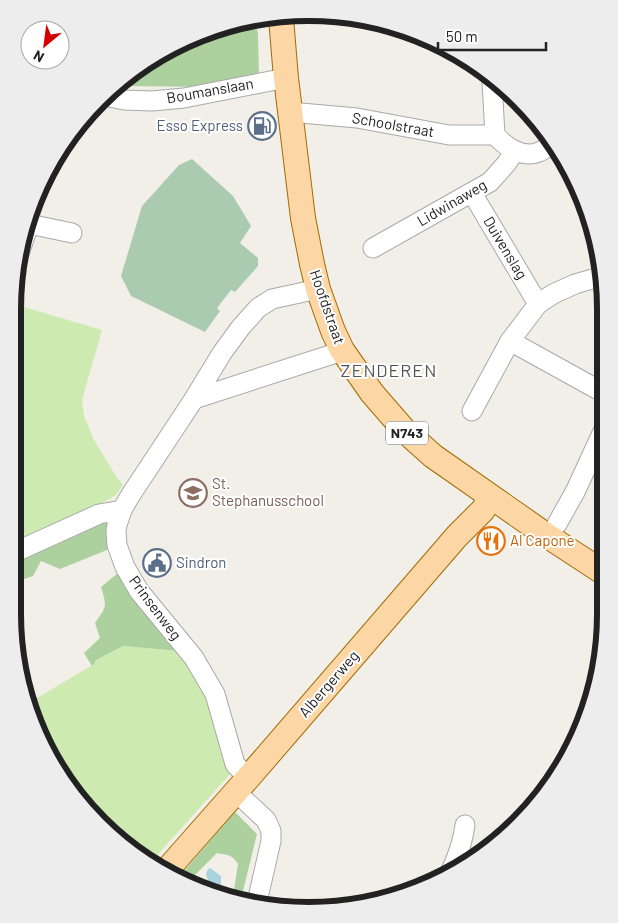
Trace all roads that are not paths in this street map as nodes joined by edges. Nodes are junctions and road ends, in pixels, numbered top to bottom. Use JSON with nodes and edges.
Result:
{"nodes":[{"id":1,"x":277,"y":23,"type":"edge"},
{"id":2,"x":281,"y":23,"type":"edge"},
{"id":3,"x":283,"y":42,"type":"junction"},
{"id":4,"x":286,"y":78,"type":"junction"},
{"id":5,"x":492,"y":88,"type":"edge"},
{"id":6,"x":114,"y":98,"type":"edge"},
{"id":7,"x":291,"y":114,"type":"junction"},
{"id":8,"x":495,"y":135,"type":"junction"},
{"id":9,"x":547,"y":148,"type":"edge"},
{"id":10,"x":515,"y":150,"type":"junction"},
{"id":11,"x":472,"y":193,"type":"junction"},
{"id":12,"x":35,"y":222,"type":"edge"},
{"id":13,"x":72,"y":234,"type":"dead end"},
{"id":14,"x":373,"y":248,"type":"dead end"},
{"id":15,"x":595,"y":277,"type":"edge"},
{"id":16,"x":318,"y":289,"type":"junction"},
{"id":17,"x":538,"y":304,"type":"junction"},
{"id":18,"x":510,"y":341,"type":"junction"},
{"id":19,"x":342,"y":350,"type":"junction"},
{"id":20,"x":597,"y":389,"type":"edge"},
{"id":21,"x":194,"y":399,"type":"junction"},
{"id":22,"x":472,"y":411,"type":"dead end"},
{"id":23,"x":597,"y":444,"type":"edge"},
{"id":24,"x":491,"y":497,"type":"junction"},
{"id":25,"x":122,"y":510,"type":"junction"},
{"id":26,"x":557,"y":524,"type":"dead end"},
{"id":27,"x":21,"y":551,"type":"edge"},
{"id":28,"x":597,"y":568,"type":"edge"},
{"id":29,"x":242,"y":785,"type":"junction"},
{"id":30,"x":465,"y":825,"type":"dead end"},
{"id":31,"x":454,"y":862,"type":"edge"},
{"id":32,"x":170,"y":866,"type":"edge"},
{"id":33,"x":259,"y":897,"type":"edge"}],
"edges":[{"from":1,"to":3,"type":"main road","name":"Hoofdstraat","number":"N743"},
{"from":2,"to":3,"type":"main road","name":"Hoofdstraat","number":"N743"},
{"from":3,"to":4,"type":"main road","name":"Hoofdstraat","number":"N743"},
{"from":4,"to":6,"type":"street","name":"Boumanslaan"},
{"from":4,"to":7,"type":"main road","name":"Hoofdstraat","number":"N743"},
{"from":5,"to":8,"type":"street"},
{"from":7,"to":8,"type":"street","name":"Schoolstraat"},
{"from":7,"to":16,"type":"main road","name":"Hoofdstraat","number":"N743"},
{"from":8,"to":10,"type":"street"},
{"from":9,"to":10,"type":"street"},
{"from":10,"to":11,"type":"street","name":"Lidwinaweg"},
{"from":11,"to":14,"type":"street","name":"Lidwinaweg"},
{"from":11,"to":17,"type":"street","name":"Duivenslag"},
{"from":12,"to":13,"type":"street"},
{"from":15,"to":17,"type":"street"},
{"from":16,"to":19,"type":"main road","name":"Hoofdstraat","number":"N743"},
{"from":16,"to":21,"type":"street","name":"Prinsenweg"},
{"from":17,"to":18,"type":"street"},
{"from":18,"to":20,"type":"street"},
{"from":18,"to":22,"type":"street"},
{"from":19,"to":21,"type":"street"},
{"from":19,"to":24,"type":"main road","name":"Hoofdstraat","number":"N743"},
{"from":21,"to":25,"type":"street","name":"Prinsenweg"},
{"from":23,"to":26,"type":"street"},
{"from":24,"to":28,"type":"main road","name":"Hoofdstraat","number":"N743"},
{"from":24,"to":29,"type":"main road","name":"Albergerweg"},
{"from":25,"to":27,"type":"street"},
{"from":25,"to":29,"type":"street","name":"Prinsenweg"},
{"from":29,"to":32,"type":"main road","name":"Albergerweg"},
{"from":29,"to":33,"type":"street","name":"Prinsenweg"},
{"from":30,"to":31,"type":"street"}]}
